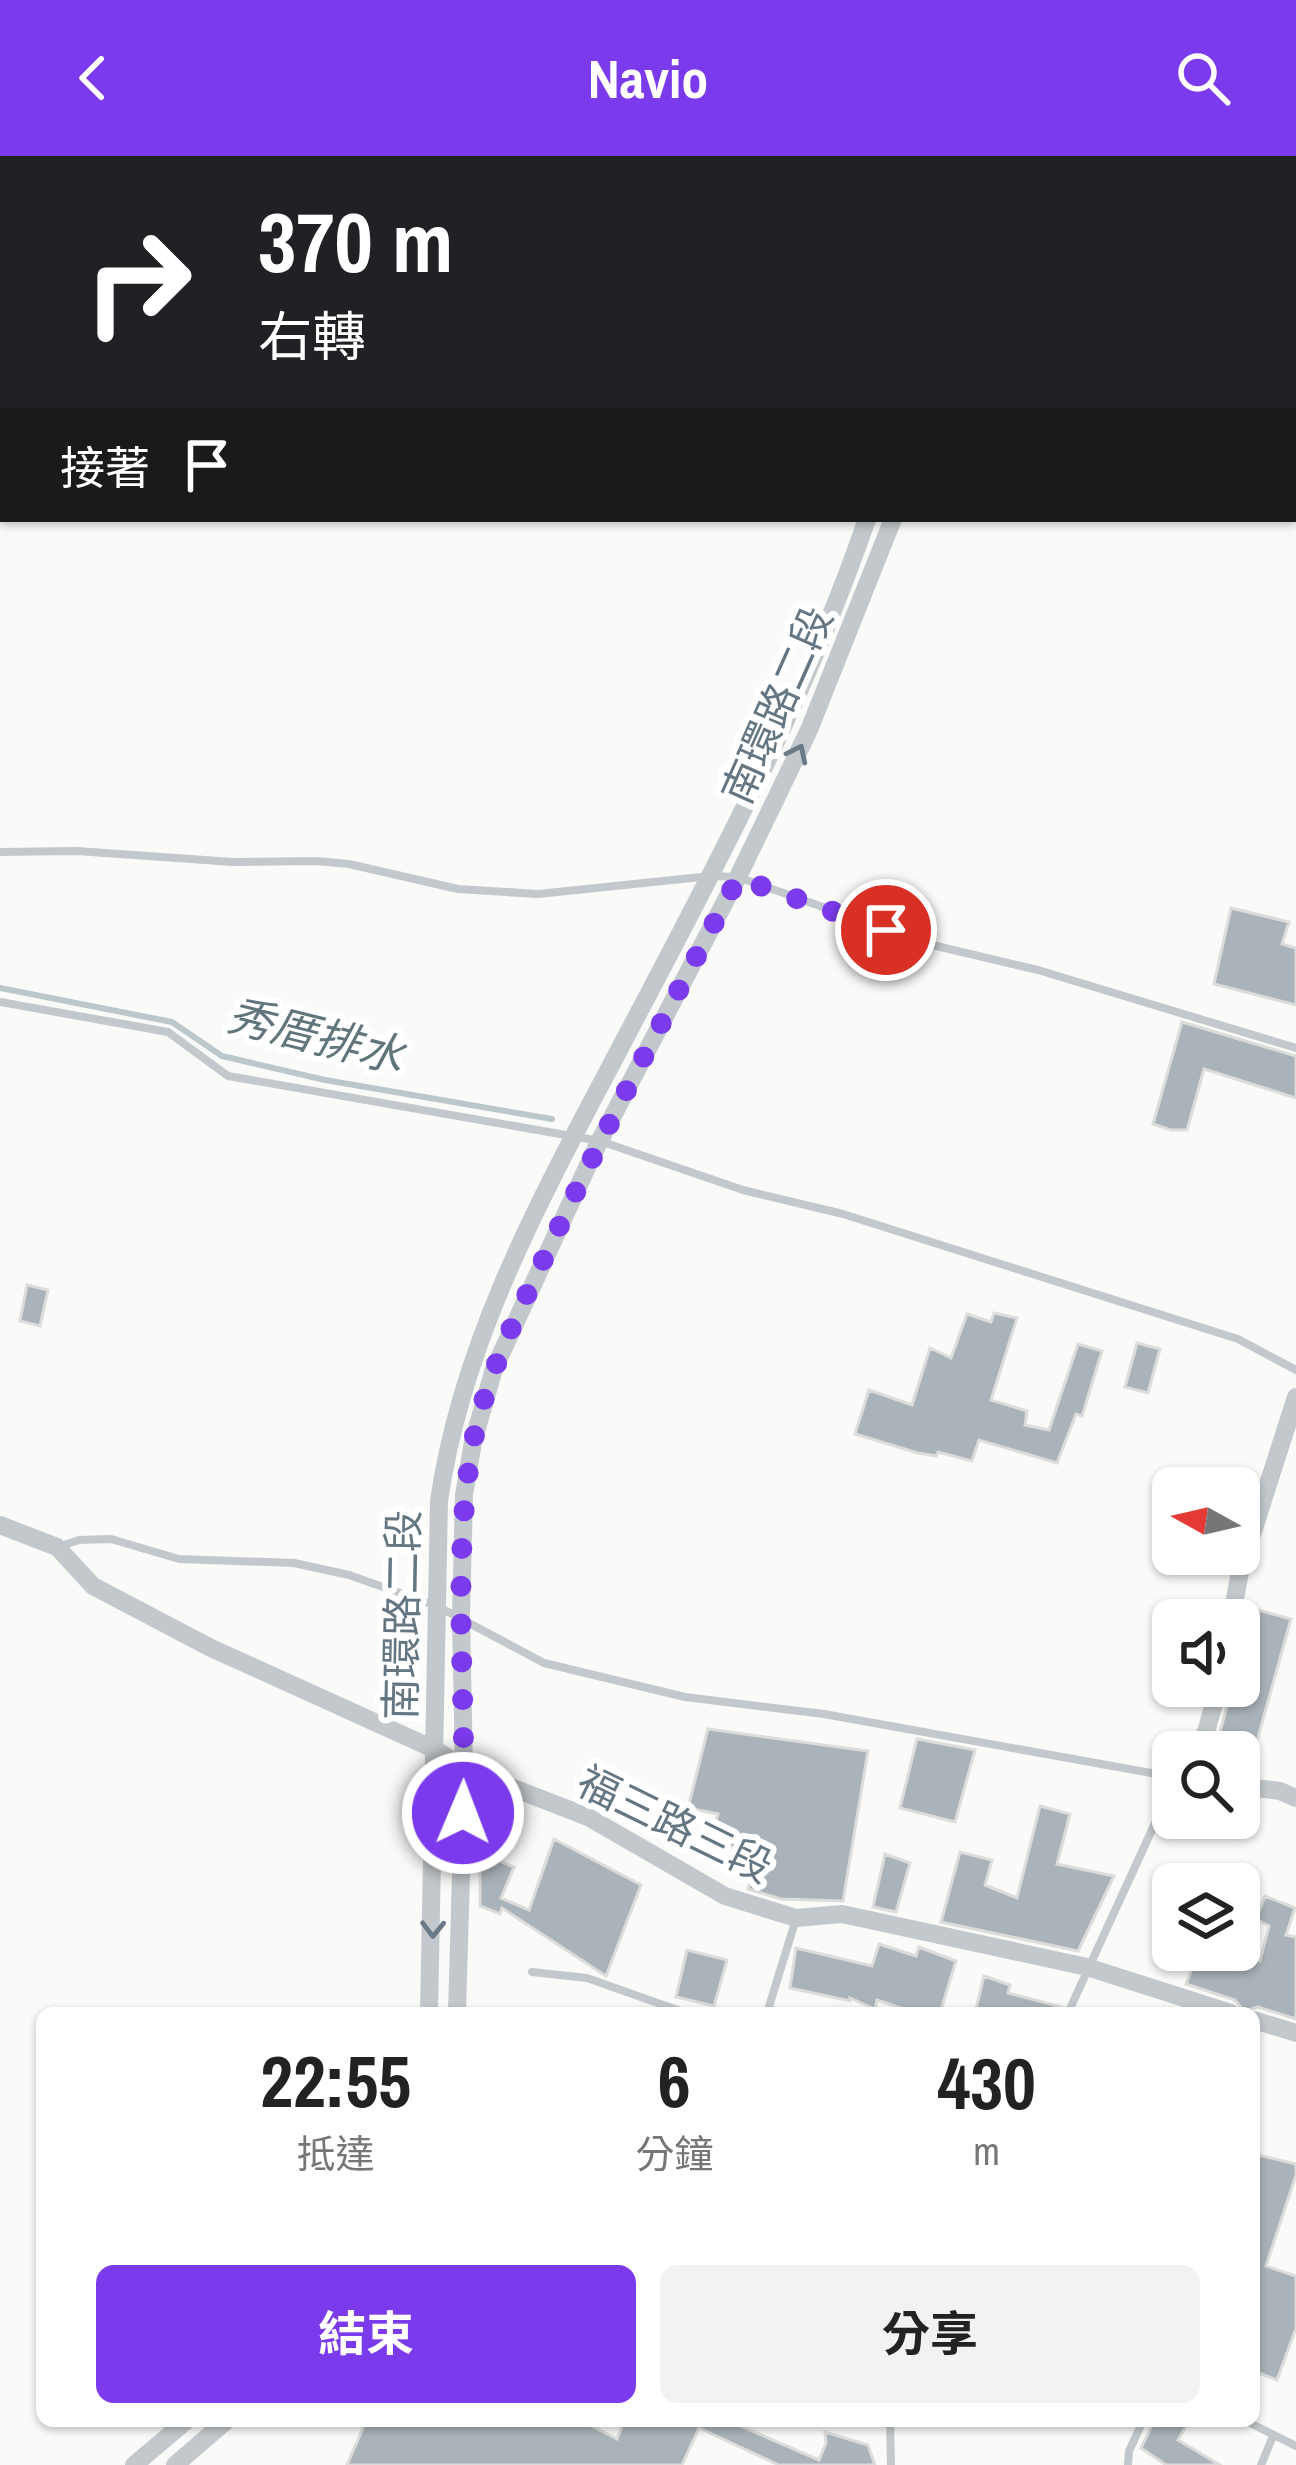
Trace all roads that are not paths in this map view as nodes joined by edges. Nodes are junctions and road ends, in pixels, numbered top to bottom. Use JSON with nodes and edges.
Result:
{"nodes":[{"id":1,"x":866,"y":522,"type":"edge"},
{"id":2,"x":892,"y":522,"type":"edge"},
{"id":3,"x":0,"y":852,"type":"edge"},
{"id":4,"x":711,"y":876,"type":"junction"},
{"id":5,"x":738,"y":878,"type":"junction"},
{"id":6,"x":0,"y":1002,"type":"edge"},
{"id":7,"x":1296,"y":1048,"type":"edge"},
{"id":8,"x":575,"y":1134,"type":"junction"},
{"id":9,"x":600,"y":1141,"type":"junction"},
{"id":10,"x":1296,"y":1370,"type":"edge"},
{"id":11,"x":1296,"y":1397,"type":"edge"},
{"id":12,"x":0,"y":1525,"type":"edge"},
{"id":13,"x":57,"y":1547,"type":"junction"},
{"id":14,"x":1235,"y":1599,"type":"edge"},
{"id":15,"x":436,"y":1606,"type":"junction"},
{"id":16,"x":461,"y":1616,"type":"junction"},
{"id":17,"x":436,"y":1750,"type":"junction"},
{"id":18,"x":464,"y":1769,"type":"junction"},
{"id":19,"x":1152,"y":1777,"type":"edge"},
{"id":20,"x":1260,"y":1789,"type":"edge"},
{"id":21,"x":1296,"y":1798,"type":"edge"},
{"id":22,"x":1152,"y":1826,"type":"edge"},
{"id":23,"x":796,"y":1918,"type":"junction"},
{"id":24,"x":1087,"y":1967,"type":"junction"},
{"id":25,"x":532,"y":1972,"type":"dead end"},
{"id":26,"x":429,"y":2007,"type":"edge"},
{"id":27,"x":457,"y":2007,"type":"edge"},
{"id":28,"x":669,"y":2007,"type":"edge"},
{"id":29,"x":768,"y":2007,"type":"edge"},
{"id":30,"x":1070,"y":2007,"type":"edge"},
{"id":31,"x":1212,"y":2007,"type":"edge"},
{"id":32,"x":1260,"y":2022,"type":"edge"},
{"id":33,"x":1296,"y":2033,"type":"edge"},
{"id":34,"x":179,"y":2427,"type":"edge"},
{"id":35,"x":219,"y":2427,"type":"edge"},
{"id":36,"x":890,"y":2427,"type":"edge"},
{"id":37,"x":1140,"y":2427,"type":"edge"},
{"id":38,"x":1257,"y":2427,"type":"edge"},
{"id":39,"x":1273,"y":2436,"type":"junction"},
{"id":40,"x":1296,"y":2446,"type":"edge"},
{"id":41,"x":134,"y":2465,"type":"edge"},
{"id":42,"x":175,"y":2465,"type":"edge"},
{"id":43,"x":891,"y":2465,"type":"edge"},
{"id":44,"x":1128,"y":2465,"type":"edge"},
{"id":45,"x":1261,"y":2465,"type":"edge"}],
"edges":[{"from":1,"to":4,"type":"street","name":"南環路二段"},
{"from":5,"to":2,"type":"street","name":"南環路二段","one_way":true},
{"from":3,"to":4,"type":"lane"},
{"from":4,"to":5,"type":"lane"},
{"from":4,"to":8,"type":"street","name":"南環路二段"},
{"from":5,"to":7,"type":"lane"},
{"from":5,"to":9,"type":"street","name":"南環路二段"},
{"from":6,"to":8,"type":"lane"},
{"from":8,"to":9,"type":"lane"},
{"from":8,"to":15,"type":"street","name":"南環路二段"},
{"from":9,"to":10,"type":"lane"},
{"from":9,"to":16,"type":"street","name":"南環路二段"},
{"from":11,"to":14,"type":"street"},
{"from":12,"to":13,"type":"street","name":"福三路三段"},
{"from":13,"to":15,"type":"lane"},
{"from":13,"to":17,"type":"street","name":"福三路三段"},
{"from":15,"to":16,"type":"lane"},
{"from":15,"to":17,"type":"street","name":"南環路二段"},
{"from":16,"to":18,"type":"street","name":"南環路二段"},
{"from":16,"to":19,"type":"lane"},
{"from":17,"to":18,"type":"street","name":"福三路三段"},
{"from":17,"to":26,"type":"street","name":"南環路二段","one_way":true},
{"from":18,"to":23,"type":"street","name":"福三路三段"},
{"from":18,"to":27,"type":"street","name":"南環路二段"},
{"from":20,"to":21,"type":"street"},
{"from":22,"to":24,"type":"lane"},
{"from":23,"to":24,"type":"street","name":"福三路三段"},
{"from":23,"to":29,"type":"lane"},
{"from":24,"to":30,"type":"lane"},
{"from":24,"to":31,"type":"street","name":"福三路三段"},
{"from":25,"to":28,"type":"lane"},
{"from":32,"to":33,"type":"street"},
{"from":34,"to":41,"type":"street"},
{"from":35,"to":42,"type":"street"},
{"from":36,"to":43,"type":"lane"},
{"from":37,"to":44,"type":"lane"},
{"from":38,"to":39,"type":"lane"},
{"from":39,"to":40,"type":"lane"},
{"from":39,"to":45,"type":"lane"}]}
